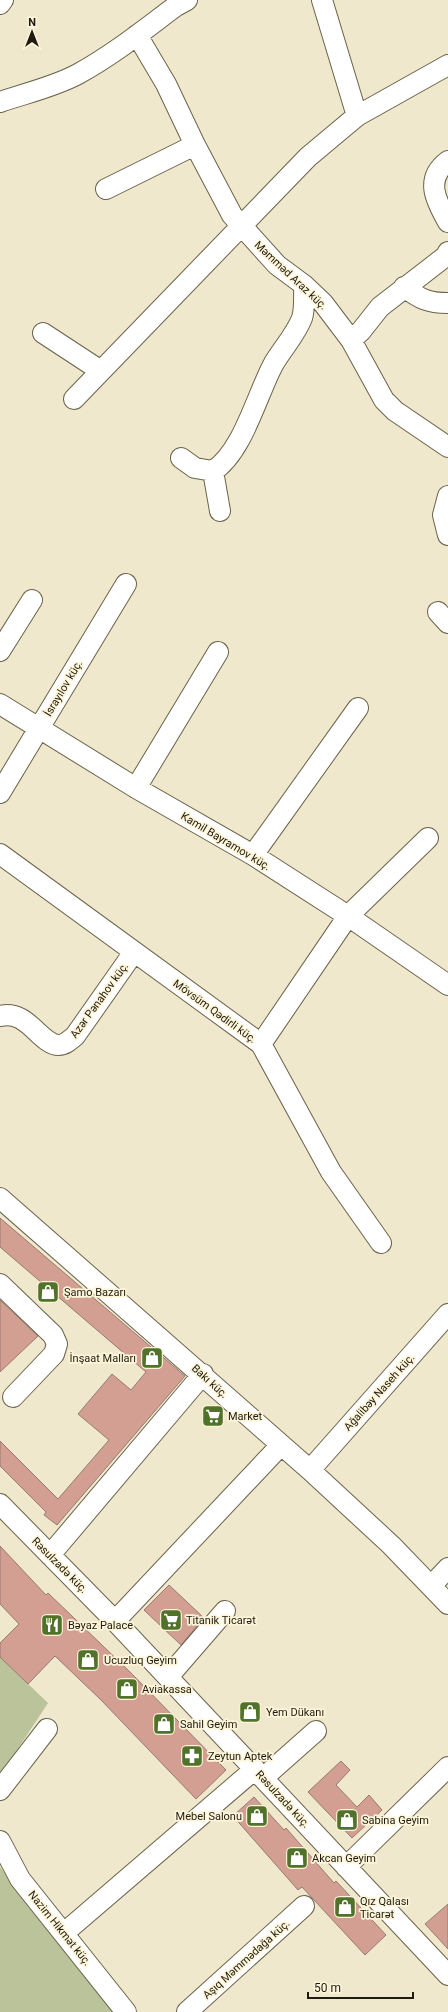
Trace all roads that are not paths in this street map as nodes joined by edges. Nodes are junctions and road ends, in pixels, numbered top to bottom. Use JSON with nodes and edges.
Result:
{"nodes":[{"id":1,"x":3,"y":0,"type":"edge"},
{"id":2,"x":187,"y":0,"type":"edge"},
{"id":3,"x":322,"y":0,"type":"edge"},
{"id":4,"x":0,"y":4,"type":"edge"},
{"id":5,"x":137,"y":35,"type":"junction"},
{"id":6,"x":448,"y":65,"type":"edge"},
{"id":7,"x":0,"y":102,"type":"edge"},
{"id":8,"x":356,"y":116,"type":"junction"},
{"id":9,"x":195,"y":145,"type":"junction"},
{"id":10,"x":448,"y":161,"type":"edge"},
{"id":11,"x":106,"y":189,"type":"dead end"},
{"id":12,"x":448,"y":222,"type":"edge"},
{"id":13,"x":242,"y":227,"type":"junction"},
{"id":14,"x":448,"y":252,"type":"edge"},
{"id":15,"x":304,"y":284,"type":"junction"},
{"id":16,"x":404,"y":287,"type":"junction"},
{"id":17,"x":448,"y":303,"type":"edge"},
{"id":18,"x":43,"y":333,"type":"dead end"},
{"id":19,"x":351,"y":340,"type":"junction"},
{"id":20,"x":101,"y":371,"type":"junction"},
{"id":21,"x":74,"y":399,"type":"dead end"},
{"id":22,"x":448,"y":447,"type":"edge"},
{"id":23,"x":181,"y":458,"type":"dead end"},
{"id":24,"x":213,"y":471,"type":"junction"},
{"id":25,"x":448,"y":496,"type":"edge"},
{"id":26,"x":220,"y":511,"type":"dead end"},
{"id":27,"x":448,"y":535,"type":"edge"},
{"id":28,"x":126,"y":584,"type":"dead end"},
{"id":29,"x":32,"y":600,"type":"dead end"},
{"id":30,"x":0,"y":651,"type":"edge"},
{"id":31,"x":218,"y":652,"type":"dead end"},
{"id":32,"x":0,"y":704,"type":"edge"},
{"id":33,"x":358,"y":708,"type":"dead end"},
{"id":34,"x":39,"y":727,"type":"junction"},
{"id":35,"x":136,"y":788,"type":"junction"},
{"id":36,"x":0,"y":793,"type":"edge"},
{"id":37,"x":428,"y":838,"type":"dead end"},
{"id":38,"x":0,"y":854,"type":"edge"},
{"id":39,"x":253,"y":855,"type":"junction"},
{"id":40,"x":348,"y":916,"type":"junction"},
{"id":41,"x":134,"y":952,"type":"junction"},
{"id":42,"x":448,"y":985,"type":"edge"},
{"id":43,"x":0,"y":1016,"type":"edge"},
{"id":44,"x":261,"y":1044,"type":"junction"},
{"id":45,"x":0,"y":1198,"type":"edge"},
{"id":46,"x":380,"y":1243,"type":"dead end"},
{"id":47,"x":0,"y":1284,"type":"edge"},
{"id":48,"x":448,"y":1314,"type":"edge"},
{"id":49,"x":203,"y":1374,"type":"junction"},
{"id":50,"x":13,"y":1397,"type":"dead end"},
{"id":51,"x":281,"y":1445,"type":"junction"},
{"id":52,"x":310,"y":1470,"type":"junction"},
{"id":53,"x":0,"y":1504,"type":"edge"},
{"id":54,"x":50,"y":1555,"type":"junction"},
{"id":55,"x":448,"y":1568,"type":"edge"},
{"id":56,"x":431,"y":1586,"type":"junction"},
{"id":57,"x":448,"y":1604,"type":"edge"},
{"id":58,"x":225,"y":1611,"type":"dead end"},
{"id":59,"x":115,"y":1622,"type":"junction"},
{"id":60,"x":168,"y":1677,"type":"junction"},
{"id":61,"x":47,"y":1729,"type":"dead end"},
{"id":62,"x":316,"y":1731,"type":"dead end"},
{"id":63,"x":448,"y":1767,"type":"edge"},
{"id":64,"x":259,"y":1773,"type":"junction"},
{"id":65,"x":0,"y":1790,"type":"edge"},
{"id":66,"x":0,"y":1841,"type":"edge"},
{"id":67,"x":346,"y":1867,"type":"junction"},
{"id":68,"x":304,"y":1906,"type":"dead end"},
{"id":69,"x":64,"y":1933,"type":"junction"},
{"id":70,"x":448,"y":1976,"type":"edge"},
{"id":71,"x":126,"y":2012,"type":"edge"},
{"id":72,"x":187,"y":2012,"type":"edge"}],
"edges":[{"from":1,"to":4,"type":"street"},
{"from":2,"to":5,"type":"street"},
{"from":3,"to":8,"type":"street"},
{"from":5,"to":7,"type":"street"},
{"from":5,"to":9,"type":"street","name":"Məmməd Araz küç."},
{"from":6,"to":8,"type":"street"},
{"from":8,"to":13,"type":"street"},
{"from":9,"to":11,"type":"street"},
{"from":9,"to":13,"type":"street","name":"Məmməd Araz küç."},
{"from":10,"to":12,"type":"street"},
{"from":13,"to":15,"type":"street","name":"Məmməd Araz küç."},
{"from":13,"to":20,"type":"street"},
{"from":14,"to":16,"type":"street"},
{"from":15,"to":19,"type":"street","name":"Məmməd Araz küç."},
{"from":15,"to":24,"type":"street"},
{"from":16,"to":17,"type":"street"},
{"from":16,"to":19,"type":"street"},
{"from":18,"to":20,"type":"street"},
{"from":19,"to":22,"type":"street","name":"Məmməd Araz küç."},
{"from":20,"to":21,"type":"street"},
{"from":23,"to":24,"type":"street"},
{"from":24,"to":26,"type":"street"},
{"from":25,"to":27,"type":"street"},
{"from":28,"to":34,"type":"street","name":"İsrayılov küç."},
{"from":29,"to":30,"type":"street"},
{"from":31,"to":35,"type":"street"},
{"from":32,"to":34,"type":"street","name":"Kamil Bayramov küç."},
{"from":33,"to":39,"type":"street"},
{"from":34,"to":35,"type":"street","name":"Kamil Bayramov küç."},
{"from":34,"to":36,"type":"street","name":"İsrayılov küç."},
{"from":35,"to":39,"type":"street","name":"Kamil Bayramov küç."},
{"from":37,"to":40,"type":"street"},
{"from":38,"to":41,"type":"street","name":"Mövsüm Qədirli küç."},
{"from":39,"to":40,"type":"street","name":"Kamil Bayramov küç."},
{"from":40,"to":42,"type":"street","name":"Kamil Bayramov küç."},
{"from":40,"to":44,"type":"street"},
{"from":41,"to":43,"type":"street","name":"Azər Pənahov küç."},
{"from":41,"to":44,"type":"street","name":"Mövsüm Qədirli küç."},
{"from":44,"to":46,"type":"street","name":"Mövsüm Qədirli küç."},
{"from":45,"to":49,"type":"street","name":"Bakı küç."},
{"from":47,"to":50,"type":"street"},
{"from":48,"to":52,"type":"street","name":"Ağalibəy Naseh küç."},
{"from":49,"to":51,"type":"street","name":"Bakı küç."},
{"from":49,"to":54,"type":"street"},
{"from":51,"to":52,"type":"street","name":"Bakı küç."},
{"from":51,"to":59,"type":"street"},
{"from":52,"to":56,"type":"street","name":"Bakı küç."},
{"from":53,"to":54,"type":"street","name":"Rəsulzadə küç."},
{"from":54,"to":59,"type":"street","name":"Rəsulzadə küç."},
{"from":55,"to":56,"type":"street"},
{"from":56,"to":57,"type":"street","name":"Bakı küç."},
{"from":58,"to":60,"type":"street"},
{"from":59,"to":60,"type":"street","name":"Rəsulzadə küç."},
{"from":60,"to":64,"type":"street","name":"Rəsulzadə küç."},
{"from":61,"to":65,"type":"street"},
{"from":62,"to":64,"type":"street"},
{"from":63,"to":67,"type":"street"},
{"from":64,"to":67,"type":"street","name":"Rəsulzadə küç."},
{"from":64,"to":69,"type":"street"},
{"from":66,"to":69,"type":"street","name":"Nazim Hikmət küç."},
{"from":67,"to":70,"type":"street","name":"Rəsulzadə küç."},
{"from":68,"to":72,"type":"street","name":"Aşıq Məmmədağa küç."},
{"from":69,"to":71,"type":"street","name":"Nazim Hikmət küç."}]}
